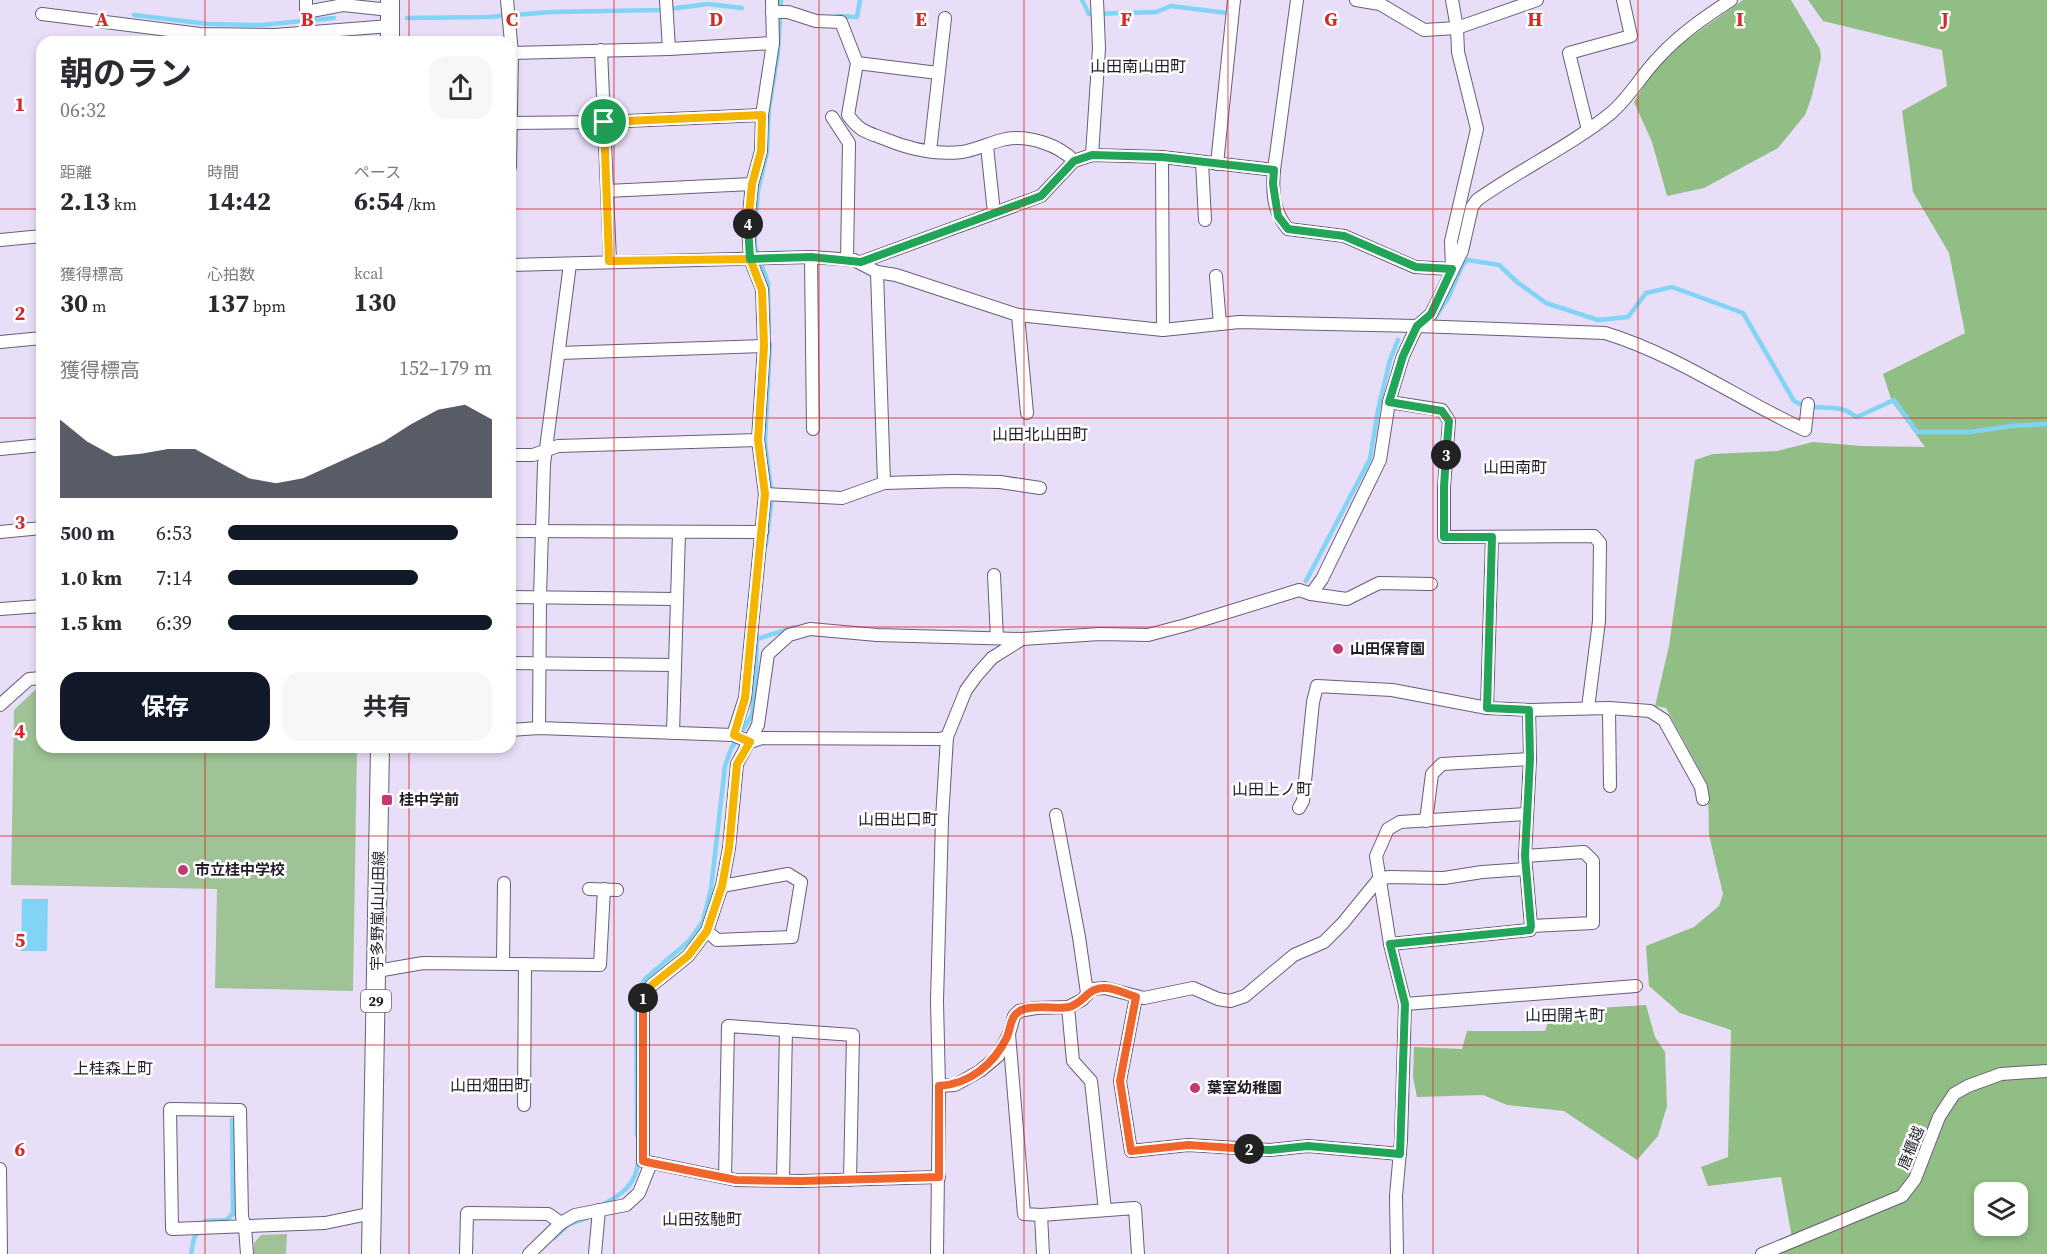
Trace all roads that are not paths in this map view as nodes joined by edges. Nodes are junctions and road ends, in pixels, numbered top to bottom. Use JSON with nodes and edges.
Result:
{"nodes":[{"id":1,"x":306,"y":0,"type":"edge"},
{"id":2,"x":507,"y":0,"type":"edge"},
{"id":3,"x":666,"y":0,"type":"edge"},
{"id":4,"x":1096,"y":0,"type":"edge"},
{"id":5,"x":1234,"y":0,"type":"edge"},
{"id":6,"x":1297,"y":0,"type":"edge"},
{"id":7,"x":1356,"y":0,"type":"edge"},
{"id":8,"x":1452,"y":0,"type":"edge"},
{"id":9,"x":1537,"y":0,"type":"edge"},
{"id":10,"x":1623,"y":0,"type":"edge"},
{"id":11,"x":1731,"y":0,"type":"edge"},
{"id":12,"x":772,"y":6,"type":"edge"},
{"id":13,"x":42,"y":14,"type":"dead end"},
{"id":14,"x":945,"y":18,"type":"dead end"},
{"id":15,"x":390,"y":20,"type":"edge"},
{"id":16,"x":1457,"y":28,"type":"junction"},
{"id":17,"x":510,"y":36,"type":"edge"},
{"id":18,"x":773,"y":43,"type":"junction"},
{"id":19,"x":669,"y":49,"type":"junction"},
{"id":20,"x":601,"y":51,"type":"junction"},
{"id":21,"x":516,"y":53,"type":"edge"},
{"id":22,"x":857,"y":63,"type":"junction"},
{"id":23,"x":938,"y":72,"type":"junction"},
{"id":24,"x":762,"y":115,"type":"junction"},
{"id":25,"x":832,"y":117,"type":"dead end"},
{"id":26,"x":604,"y":122,"type":"junction"},
{"id":27,"x":516,"y":123,"type":"edge"},
{"id":28,"x":1588,"y":130,"type":"junction"},
{"id":29,"x":987,"y":146,"type":"junction"},
{"id":30,"x":930,"y":151,"type":"junction"},
{"id":31,"x":1092,"y":155,"type":"junction"},
{"id":32,"x":1162,"y":157,"type":"junction"},
{"id":33,"x":1074,"y":161,"type":"junction"},
{"id":34,"x":1202,"y":162,"type":"junction"},
{"id":35,"x":1217,"y":164,"type":"junction"},
{"id":36,"x":1274,"y":170,"type":"junction"},
{"id":37,"x":752,"y":184,"type":"junction"},
{"id":38,"x":607,"y":191,"type":"junction"},
{"id":39,"x":994,"y":213,"type":"junction"},
{"id":40,"x":1205,"y":220,"type":"dead end"},
{"id":41,"x":36,"y":237,"type":"edge"},
{"id":42,"x":0,"y":240,"type":"edge"},
{"id":43,"x":811,"y":257,"type":"junction"},
{"id":44,"x":750,"y":259,"type":"junction"},
{"id":45,"x":847,"y":260,"type":"junction"},
{"id":46,"x":609,"y":261,"type":"junction"},
{"id":47,"x":861,"y":262,"type":"junction"},
{"id":48,"x":570,"y":264,"type":"junction"},
{"id":49,"x":516,"y":265,"type":"edge"},
{"id":50,"x":1452,"y":269,"type":"junction"},
{"id":51,"x":877,"y":272,"type":"junction"},
{"id":52,"x":1216,"y":276,"type":"dead end"},
{"id":53,"x":1018,"y":315,"type":"junction"},
{"id":54,"x":1220,"y":324,"type":"junction"},
{"id":55,"x":1417,"y":326,"type":"junction"},
{"id":56,"x":1163,"y":330,"type":"junction"},
{"id":57,"x":36,"y":339,"type":"edge"},
{"id":58,"x":0,"y":342,"type":"edge"},
{"id":59,"x":764,"y":346,"type":"junction"},
{"id":60,"x":559,"y":353,"type":"junction"},
{"id":61,"x":1389,"y":402,"type":"junction"},
{"id":62,"x":1808,"y":408,"type":"dead end"},
{"id":63,"x":1027,"y":413,"type":"dead end"},
{"id":64,"x":813,"y":429,"type":"dead end"},
{"id":65,"x":758,"y":440,"type":"junction"},
{"id":66,"x":36,"y":446,"type":"edge"},
{"id":67,"x":0,"y":449,"type":"edge"},
{"id":68,"x":546,"y":450,"type":"junction"},
{"id":69,"x":516,"y":455,"type":"edge"},
{"id":70,"x":884,"y":483,"type":"junction"},
{"id":71,"x":1040,"y":488,"type":"dead end"},
{"id":72,"x":765,"y":494,"type":"junction"},
{"id":73,"x":36,"y":529,"type":"edge"},
{"id":74,"x":516,"y":531,"type":"edge"},
{"id":75,"x":542,"y":531,"type":"junction"},
{"id":76,"x":0,"y":532,"type":"edge"},
{"id":77,"x":762,"y":532,"type":"junction"},
{"id":78,"x":679,"y":533,"type":"junction"},
{"id":79,"x":1492,"y":537,"type":"junction"},
{"id":80,"x":994,"y":575,"type":"dead end"},
{"id":81,"x":1431,"y":584,"type":"dead end"},
{"id":82,"x":1311,"y":594,"type":"junction"},
{"id":83,"x":516,"y":597,"type":"edge"},
{"id":84,"x":540,"y":597,"type":"junction"},
{"id":85,"x":677,"y":599,"type":"junction"},
{"id":86,"x":36,"y":606,"type":"edge"},
{"id":87,"x":0,"y":609,"type":"edge"},
{"id":88,"x":997,"y":638,"type":"junction"},
{"id":89,"x":1022,"y":639,"type":"junction"},
{"id":90,"x":516,"y":663,"type":"edge"},
{"id":91,"x":540,"y":664,"type":"junction"},
{"id":92,"x":675,"y":665,"type":"junction"},
{"id":93,"x":36,"y":678,"type":"edge"},
{"id":94,"x":0,"y":705,"type":"edge"},
{"id":95,"x":1487,"y":708,"type":"junction"},
{"id":96,"x":1588,"y":708,"type":"junction"},
{"id":97,"x":1609,"y":708,"type":"junction"},
{"id":98,"x":1529,"y":710,"type":"junction"},
{"id":99,"x":539,"y":728,"type":"junction"},
{"id":100,"x":516,"y":730,"type":"edge"},
{"id":101,"x":673,"y":733,"type":"junction"},
{"id":102,"x":734,"y":735,"type":"junction"},
{"id":103,"x":947,"y":737,"type":"junction"},
{"id":104,"x":750,"y":742,"type":"junction"},
{"id":105,"x":380,"y":753,"type":"edge"},
{"id":106,"x":1530,"y":759,"type":"junction"},
{"id":107,"x":1610,"y":786,"type":"dead end"},
{"id":108,"x":1703,"y":799,"type":"dead end"},
{"id":109,"x":1299,"y":808,"type":"dead end"},
{"id":110,"x":1526,"y":814,"type":"junction"},
{"id":111,"x":1056,"y":815,"type":"dead end"},
{"id":112,"x":1426,"y":821,"type":"junction"},
{"id":113,"x":1525,"y":856,"type":"junction"},
{"id":114,"x":1526,"y":869,"type":"junction"},
{"id":115,"x":1378,"y":879,"type":"junction"},
{"id":116,"x":504,"y":883,"type":"dead end"},
{"id":117,"x":722,"y":886,"type":"junction"},
{"id":118,"x":589,"y":889,"type":"dead end"},
{"id":119,"x":604,"y":889,"type":"junction"},
{"id":120,"x":618,"y":890,"type":"dead end"},
{"id":121,"x":1531,"y":926,"type":"junction"},
{"id":122,"x":707,"y":931,"type":"junction"},
{"id":123,"x":1390,"y":944,"type":"junction"},
{"id":124,"x":503,"y":963,"type":"junction"},
{"id":125,"x":525,"y":964,"type":"junction"},
{"id":126,"x":377,"y":971,"type":"junction"},
{"id":127,"x":1636,"y":986,"type":"dead end"},
{"id":128,"x":1087,"y":993,"type":"junction"},
{"id":129,"x":1136,"y":997,"type":"junction"},
{"id":130,"x":1405,"y":1004,"type":"junction"},
{"id":131,"x":1068,"y":1007,"type":"junction"},
{"id":132,"x":786,"y":1030,"type":"junction"},
{"id":133,"x":1009,"y":1034,"type":"junction"},
{"id":134,"x":2047,"y":1071,"type":"edge"},
{"id":135,"x":939,"y":1086,"type":"junction"},
{"id":136,"x":524,"y":1105,"type":"dead end"},
{"id":137,"x":1400,"y":1154,"type":"junction"},
{"id":138,"x":651,"y":1163,"type":"junction"},
{"id":139,"x":0,"y":1168,"type":"edge"},
{"id":140,"x":725,"y":1177,"type":"junction"},
{"id":141,"x":939,"y":1177,"type":"junction"},
{"id":142,"x":783,"y":1180,"type":"junction"},
{"id":143,"x":850,"y":1180,"type":"junction"},
{"id":144,"x":599,"y":1210,"type":"junction"},
{"id":145,"x":1105,"y":1210,"type":"junction"},
{"id":146,"x":373,"y":1212,"type":"junction"},
{"id":147,"x":1041,"y":1215,"type":"junction"},
{"id":148,"x":561,"y":1223,"type":"junction"},
{"id":149,"x":245,"y":1227,"type":"junction"},
{"id":150,"x":1,"y":1254,"type":"edge"},
{"id":151,"x":247,"y":1254,"type":"edge"},
{"id":152,"x":371,"y":1254,"type":"edge"},
{"id":153,"x":466,"y":1254,"type":"edge"},
{"id":154,"x":529,"y":1254,"type":"edge"},
{"id":155,"x":596,"y":1254,"type":"edge"},
{"id":156,"x":937,"y":1254,"type":"edge"},
{"id":157,"x":1043,"y":1254,"type":"edge"},
{"id":158,"x":1138,"y":1254,"type":"edge"},
{"id":159,"x":1397,"y":1254,"type":"edge"},
{"id":160,"x":1762,"y":1254,"type":"edge"}],
"edges":[{"from":1,"to":15,"type":"street"},
{"from":2,"to":17,"type":"street"},
{"from":3,"to":19,"type":"street"},
{"from":4,"to":31,"type":"street"},
{"from":5,"to":35,"type":"street"},
{"from":6,"to":36,"type":"street"},
{"from":7,"to":16,"type":"street"},
{"from":8,"to":16,"type":"street"},
{"from":9,"to":16,"type":"street"},
{"from":10,"to":28,"type":"street"},
{"from":11,"to":28,"type":"street"},
{"from":12,"to":18,"type":"street"},
{"from":12,"to":22,"type":"street"},
{"from":13,"to":15,"type":"street"},
{"from":14,"to":23,"type":"street"},
{"from":16,"to":50,"type":"street"},
{"from":18,"to":19,"type":"street"},
{"from":18,"to":24,"type":"street"},
{"from":19,"to":20,"type":"street"},
{"from":20,"to":21,"type":"street"},
{"from":20,"to":26,"type":"street"},
{"from":22,"to":23,"type":"street"},
{"from":22,"to":30,"type":"street"},
{"from":23,"to":30,"type":"street"},
{"from":24,"to":26,"type":"street"},
{"from":24,"to":37,"type":"street"},
{"from":25,"to":45,"type":"street"},
{"from":26,"to":27,"type":"street"},
{"from":26,"to":38,"type":"street"},
{"from":28,"to":50,"type":"street"},
{"from":29,"to":30,"type":"street"},
{"from":29,"to":33,"type":"street"},
{"from":29,"to":39,"type":"street"},
{"from":31,"to":32,"type":"street"},
{"from":31,"to":33,"type":"street"},
{"from":32,"to":34,"type":"street"},
{"from":32,"to":56,"type":"street"},
{"from":33,"to":39,"type":"street"},
{"from":34,"to":35,"type":"street"},
{"from":34,"to":40,"type":"street"},
{"from":35,"to":36,"type":"street"},
{"from":36,"to":50,"type":"street"},
{"from":37,"to":38,"type":"street"},
{"from":37,"to":44,"type":"street"},
{"from":38,"to":46,"type":"street"},
{"from":39,"to":47,"type":"street"},
{"from":41,"to":42,"type":"street"},
{"from":43,"to":44,"type":"street"},
{"from":43,"to":45,"type":"street"},
{"from":43,"to":64,"type":"street"},
{"from":44,"to":46,"type":"street"},
{"from":44,"to":59,"type":"street"},
{"from":45,"to":47,"type":"street"},
{"from":46,"to":48,"type":"street"},
{"from":47,"to":51,"type":"street"},
{"from":48,"to":49,"type":"street"},
{"from":48,"to":60,"type":"street"},
{"from":50,"to":55,"type":"street"},
{"from":51,"to":53,"type":"street"},
{"from":51,"to":70,"type":"street"},
{"from":52,"to":54,"type":"street"},
{"from":53,"to":56,"type":"street"},
{"from":53,"to":63,"type":"street"},
{"from":54,"to":55,"type":"street"},
{"from":54,"to":56,"type":"street"},
{"from":55,"to":61,"type":"street"},
{"from":55,"to":62,"type":"street"},
{"from":57,"to":58,"type":"street"},
{"from":59,"to":60,"type":"street"},
{"from":59,"to":65,"type":"street"},
{"from":60,"to":68,"type":"street"},
{"from":61,"to":79,"type":"street"},
{"from":61,"to":82,"type":"street"},
{"from":65,"to":68,"type":"street"},
{"from":65,"to":72,"type":"street"},
{"from":66,"to":67,"type":"street"},
{"from":68,"to":69,"type":"street"},
{"from":68,"to":75,"type":"street"},
{"from":70,"to":71,"type":"street"},
{"from":70,"to":72,"type":"street"},
{"from":72,"to":77,"type":"street"},
{"from":73,"to":76,"type":"street"},
{"from":74,"to":75,"type":"street"},
{"from":75,"to":78,"type":"street"},
{"from":75,"to":84,"type":"street"},
{"from":77,"to":78,"type":"street"},
{"from":77,"to":102,"type":"street"},
{"from":78,"to":85,"type":"street"},
{"from":79,"to":95,"type":"street"},
{"from":79,"to":96,"type":"street"},
{"from":80,"to":88,"type":"street"},
{"from":81,"to":82,"type":"street"},
{"from":82,"to":89,"type":"street"},
{"from":83,"to":84,"type":"street"},
{"from":84,"to":85,"type":"street"},
{"from":84,"to":91,"type":"street"},
{"from":85,"to":92,"type":"street"},
{"from":86,"to":87,"type":"street"},
{"from":88,"to":89,"type":"street"},
{"from":88,"to":104,"type":"street"},
{"from":89,"to":103,"type":"street"},
{"from":90,"to":91,"type":"street"},
{"from":91,"to":92,"type":"street"},
{"from":91,"to":99,"type":"street"},
{"from":92,"to":101,"type":"street"},
{"from":93,"to":94,"type":"street"},
{"from":95,"to":98,"type":"street"},
{"from":95,"to":109,"type":"street"},
{"from":96,"to":97,"type":"street"},
{"from":96,"to":98,"type":"street"},
{"from":97,"to":107,"type":"street"},
{"from":97,"to":108,"type":"street"},
{"from":98,"to":106,"type":"street"},
{"from":99,"to":100,"type":"street"},
{"from":99,"to":101,"type":"street"},
{"from":101,"to":102,"type":"street"},
{"from":102,"to":104,"type":"street"},
{"from":103,"to":104,"type":"street"},
{"from":103,"to":135,"type":"street"},
{"from":104,"to":117,"type":"street"},
{"from":105,"to":126,"type":"main road","name":"宇多野嵐山山田線","number":"29"},
{"from":106,"to":110,"type":"street"},
{"from":106,"to":112,"type":"street"},
{"from":110,"to":112,"type":"street"},
{"from":110,"to":113,"type":"street"},
{"from":111,"to":128,"type":"street"},
{"from":112,"to":115,"type":"street"},
{"from":113,"to":114,"type":"street"},
{"from":113,"to":121,"type":"street"},
{"from":114,"to":115,"type":"street"},
{"from":114,"to":121,"type":"street"},
{"from":115,"to":123,"type":"street"},
{"from":115,"to":129,"type":"street"},
{"from":116,"to":124,"type":"street"},
{"from":117,"to":122,"type":"street"},
{"from":117,"to":122,"type":"street"},
{"from":118,"to":119,"type":"street"},
{"from":119,"to":120,"type":"street"},
{"from":119,"to":125,"type":"street"},
{"from":121,"to":123,"type":"street"},
{"from":122,"to":138,"type":"street"},
{"from":123,"to":130,"type":"street"},
{"from":124,"to":125,"type":"street"},
{"from":124,"to":126,"type":"street"},
{"from":125,"to":136,"type":"street"},
{"from":126,"to":146,"type":"main road","name":"宇多野嵐山山田線","number":"29"},
{"from":127,"to":130,"type":"street"},
{"from":128,"to":129,"type":"street"},
{"from":128,"to":131,"type":"street"},
{"from":129,"to":137,"type":"street"},
{"from":130,"to":137,"type":"street"},
{"from":131,"to":133,"type":"street"},
{"from":131,"to":145,"type":"street"},
{"from":132,"to":140,"type":"street"},
{"from":132,"to":142,"type":"street"},
{"from":132,"to":143,"type":"street"},
{"from":133,"to":135,"type":"street"},
{"from":133,"to":147,"type":"street"},
{"from":134,"to":160,"type":"street","name":"唐櫃越"},
{"from":135,"to":141,"type":"street"},
{"from":137,"to":159,"type":"street"},
{"from":138,"to":140,"type":"street"},
{"from":138,"to":144,"type":"street"},
{"from":139,"to":150,"type":"street"},
{"from":140,"to":142,"type":"street"},
{"from":141,"to":143,"type":"street"},
{"from":141,"to":156,"type":"street"},
{"from":142,"to":143,"type":"street"},
{"from":144,"to":148,"type":"street"},
{"from":144,"to":155,"type":"street"},
{"from":145,"to":147,"type":"street"},
{"from":145,"to":158,"type":"street"},
{"from":146,"to":149,"type":"street"},
{"from":146,"to":152,"type":"main road","name":"宇多野嵐山山田線","number":"29"},
{"from":147,"to":157,"type":"street"},
{"from":148,"to":153,"type":"street"},
{"from":148,"to":154,"type":"street"},
{"from":149,"to":149,"type":"street"},
{"from":149,"to":151,"type":"street"}]}
